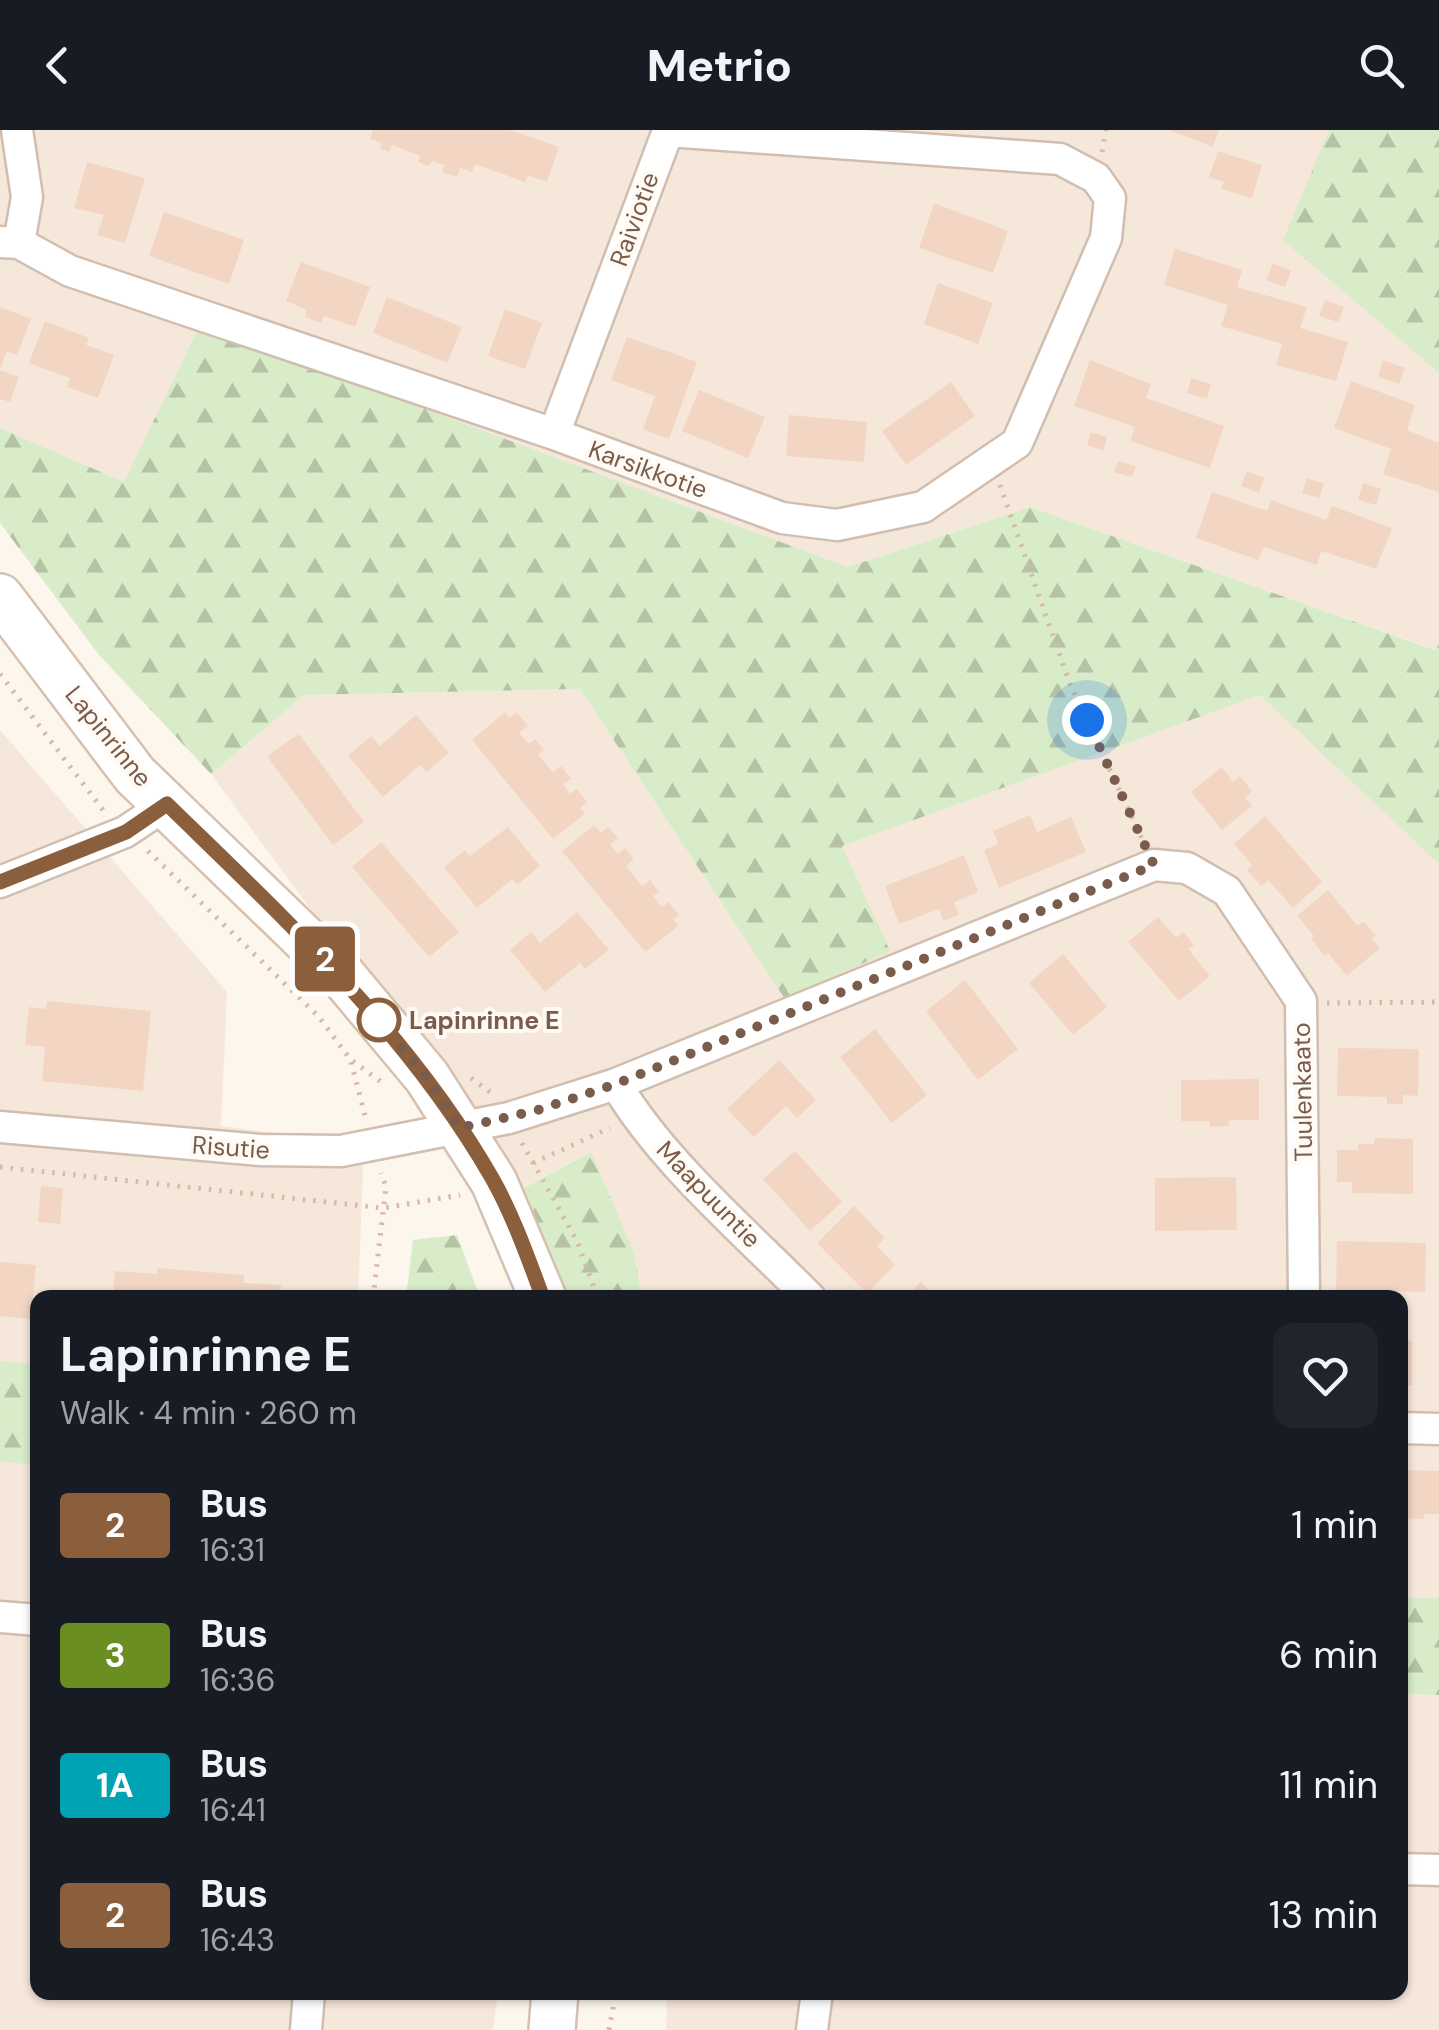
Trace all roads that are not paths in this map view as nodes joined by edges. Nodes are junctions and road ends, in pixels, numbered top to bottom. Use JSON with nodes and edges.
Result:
{"nodes":[{"id":1,"x":17,"y":130,"type":"edge"},
{"id":2,"x":667,"y":130,"type":"edge"},
{"id":3,"x":1096,"y":178,"type":"joint"},
{"id":4,"x":9,"y":243,"type":"edge"},
{"id":5,"x":554,"y":434,"type":"junction"},
{"id":6,"x":0,"y":597,"type":"edge"},
{"id":7,"x":167,"y":804,"type":"junction"},
{"id":8,"x":0,"y":882,"type":"edge"},
{"id":9,"x":616,"y":1084,"type":"junction"},
{"id":10,"x":0,"y":1127,"type":"edge"},
{"id":11,"x":460,"y":1128,"type":"junction"},
{"id":12,"x":540,"y":1290,"type":"edge"},
{"id":13,"x":802,"y":1290,"type":"edge"},
{"id":14,"x":1304,"y":1290,"type":"edge"},
{"id":15,"x":1408,"y":1428,"type":"edge"},
{"id":16,"x":1439,"y":1428,"type":"edge"},
{"id":17,"x":0,"y":1618,"type":"edge"},
{"id":18,"x":30,"y":1620,"type":"edge"},
{"id":19,"x":1408,"y":1869,"type":"edge"},
{"id":20,"x":1439,"y":1870,"type":"edge"},
{"id":21,"x":308,"y":2000,"type":"edge"},
{"id":22,"x":554,"y":2000,"type":"edge"},
{"id":23,"x":816,"y":2000,"type":"edge"},
{"id":24,"x":306,"y":2030,"type":"edge"},
{"id":25,"x":552,"y":2030,"type":"edge"},
{"id":26,"x":812,"y":2030,"type":"edge"}],
"edges":[{"from":1,"to":4,"type":"street"},
{"from":2,"to":3,"type":"street","name":"Raiviotie"},
{"from":2,"to":5,"type":"street","name":"Raiviotie"},
{"from":3,"to":5,"type":"street","name":"Karsikkotie"},
{"from":4,"to":5,"type":"street","name":"Karsikkotie"},
{"from":6,"to":7,"type":"street","name":"Lapinrinne"},
{"from":7,"to":8,"type":"street"},
{"from":7,"to":11,"type":"street","name":"Lapinrinne"},
{"from":9,"to":11,"type":"street"},
{"from":9,"to":13,"type":"street","name":"Maapuuntie"},
{"from":9,"to":14,"type":"street","name":"Tuulenkaato"},
{"from":10,"to":11,"type":"street","name":"Risutie"},
{"from":11,"to":12,"type":"street","name":"Lapinrinne"},
{"from":15,"to":16,"type":"street"},
{"from":17,"to":18,"type":"street"},
{"from":19,"to":20,"type":"street"},
{"from":21,"to":24,"type":"street"},
{"from":22,"to":25,"type":"street"},
{"from":23,"to":26,"type":"street"}]}
